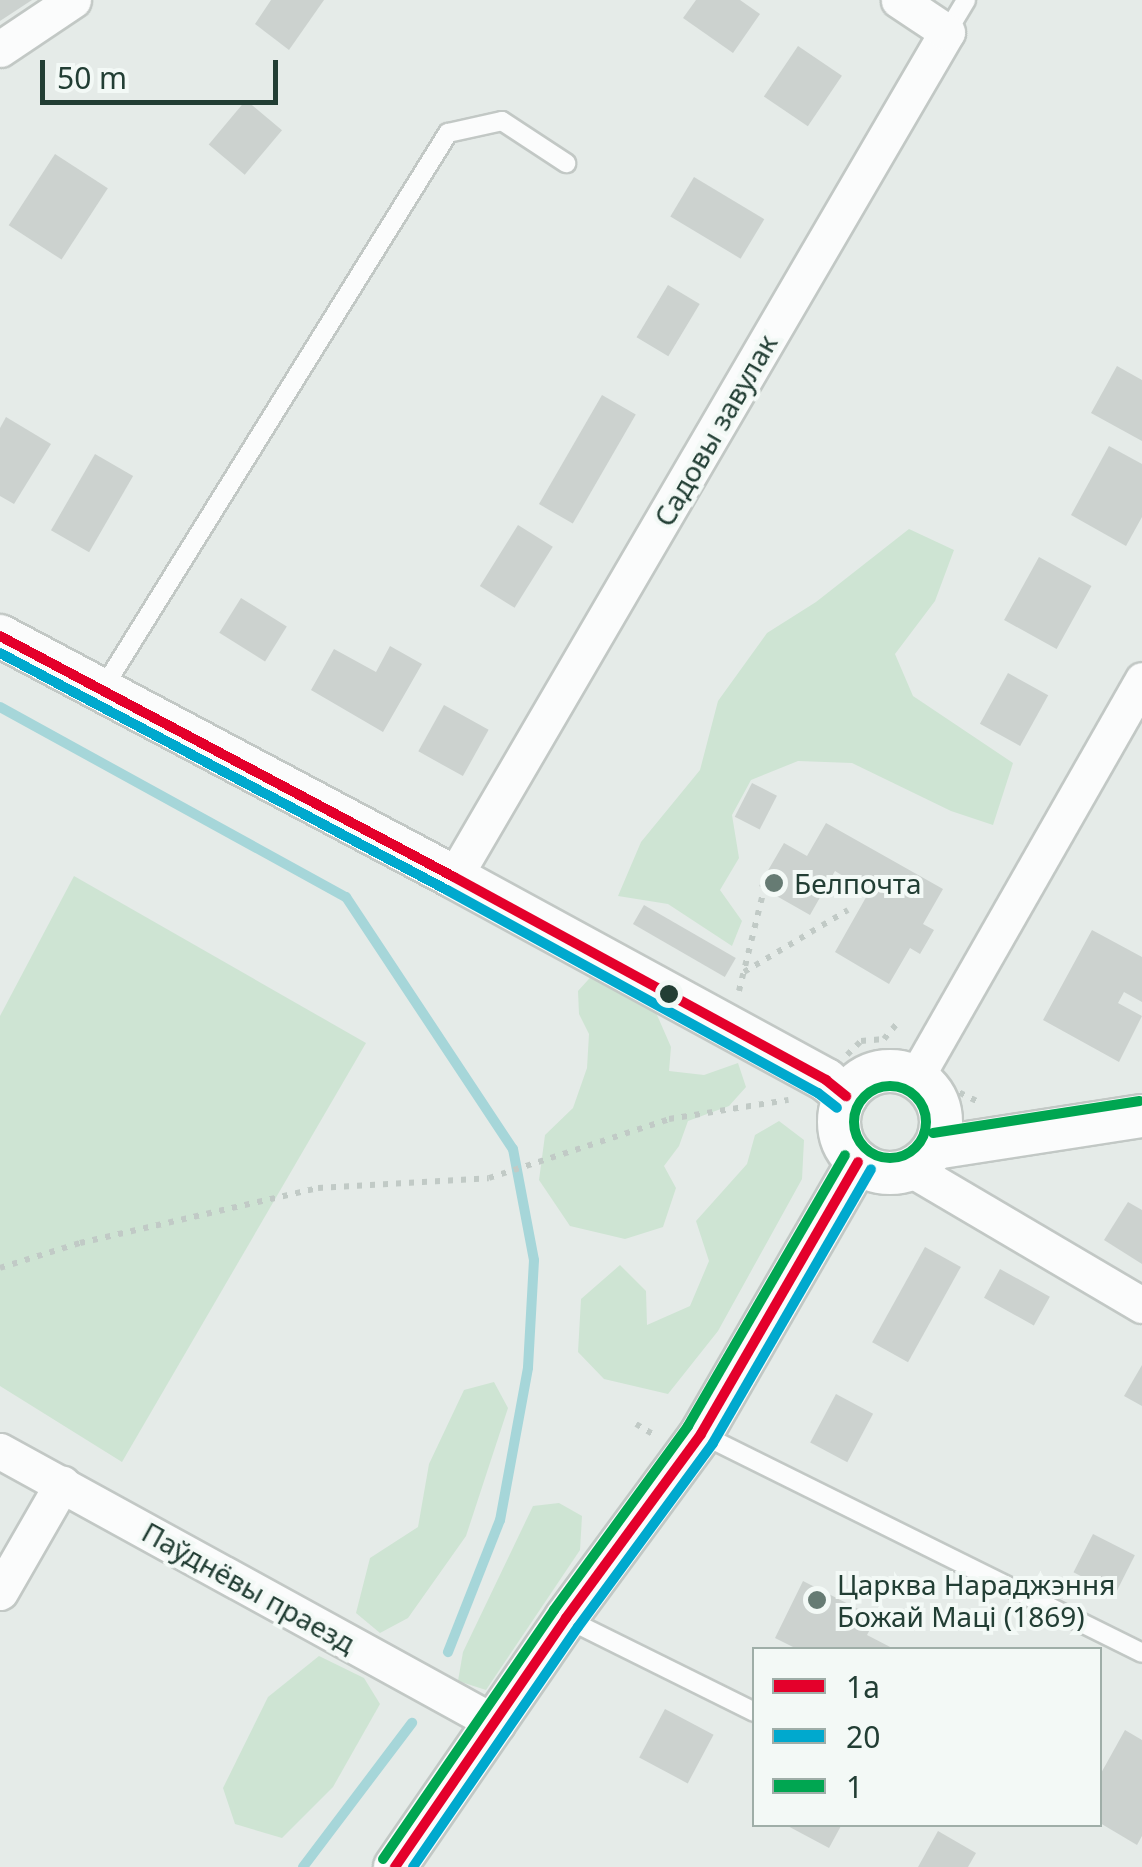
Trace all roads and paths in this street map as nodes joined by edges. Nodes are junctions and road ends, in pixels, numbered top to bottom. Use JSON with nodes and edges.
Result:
{"nodes":[{"id":1,"x":73,"y":0,"type":"edge"},
{"id":2,"x":899,"y":0,"type":"edge"},
{"id":3,"x":966,"y":0,"type":"edge"},
{"id":4,"x":947,"y":32,"type":"junction"},
{"id":5,"x":0,"y":49,"type":"edge"},
{"id":6,"x":566,"y":163,"type":"dead end"},
{"id":7,"x":0,"y":636,"type":"edge"},
{"id":8,"x":1142,"y":680,"type":"edge"},
{"id":9,"x":101,"y":691,"type":"junction"},
{"id":10,"x":454,"y":878,"type":"junction"},
{"id":11,"x":764,"y":889,"type":"dead end"},
{"id":12,"x":848,"y":910,"type":"dead end"},
{"id":13,"x":744,"y":972,"type":"junction"},
{"id":14,"x":738,"y":992,"type":"dead end"},
{"id":15,"x":900,"y":1020,"type":"dead end"},
{"id":16,"x":916,"y":1077,"type":"junction"},
{"id":17,"x":836,"y":1088,"type":"junction"},
{"id":18,"x":1142,"y":1116,"type":"edge"},
{"id":19,"x":923,"y":1158,"type":"junction"},
{"id":20,"x":858,"y":1162,"type":"junction"},
{"id":21,"x":0,"y":1268,"type":"edge"},
{"id":22,"x":1142,"y":1304,"type":"edge"},
{"id":23,"x":700,"y":1434,"type":"junction"},
{"id":24,"x":0,"y":1451,"type":"edge"},
{"id":25,"x":62,"y":1484,"type":"junction"},
{"id":26,"x":0,"y":1592,"type":"edge"},
{"id":27,"x":566,"y":1618,"type":"junction"},
{"id":28,"x":1142,"y":1652,"type":"edge"},
{"id":29,"x":752,"y":1711,"type":"edge"},
{"id":30,"x":497,"y":1724,"type":"junction"},
{"id":31,"x":396,"y":1867,"type":"edge"}],
"edges":[{"from":1,"to":5,"type":"street"},
{"from":2,"to":4,"type":"street"},
{"from":3,"to":4,"type":"lane"},
{"from":4,"to":10,"type":"street","name":"Садовы завулак"},
{"from":6,"to":9,"type":"lane"},
{"from":7,"to":9,"type":"street"},
{"from":8,"to":16,"type":"street"},
{"from":9,"to":10,"type":"street"},
{"from":10,"to":17,"type":"street"},
{"from":11,"to":13,"type":"path"},
{"from":12,"to":13,"type":"path"},
{"from":13,"to":14,"type":"path"},
{"from":15,"to":17,"type":"path"},
{"from":16,"to":17,"type":"street"},
{"from":16,"to":19,"type":"street"},
{"from":17,"to":20,"type":"street"},
{"from":17,"to":21,"type":"path"},
{"from":18,"to":19,"type":"street"},
{"from":19,"to":20,"type":"street"},
{"from":19,"to":22,"type":"street"},
{"from":20,"to":23,"type":"street"},
{"from":23,"to":27,"type":"street"},
{"from":23,"to":28,"type":"lane"},
{"from":24,"to":25,"type":"street","name":"Паўднёвы праезд"},
{"from":25,"to":26,"type":"street"},
{"from":25,"to":30,"type":"street","name":"Паўднёвы праезд"},
{"from":27,"to":29,"type":"lane"},
{"from":27,"to":30,"type":"street"},
{"from":30,"to":31,"type":"street"}]}
